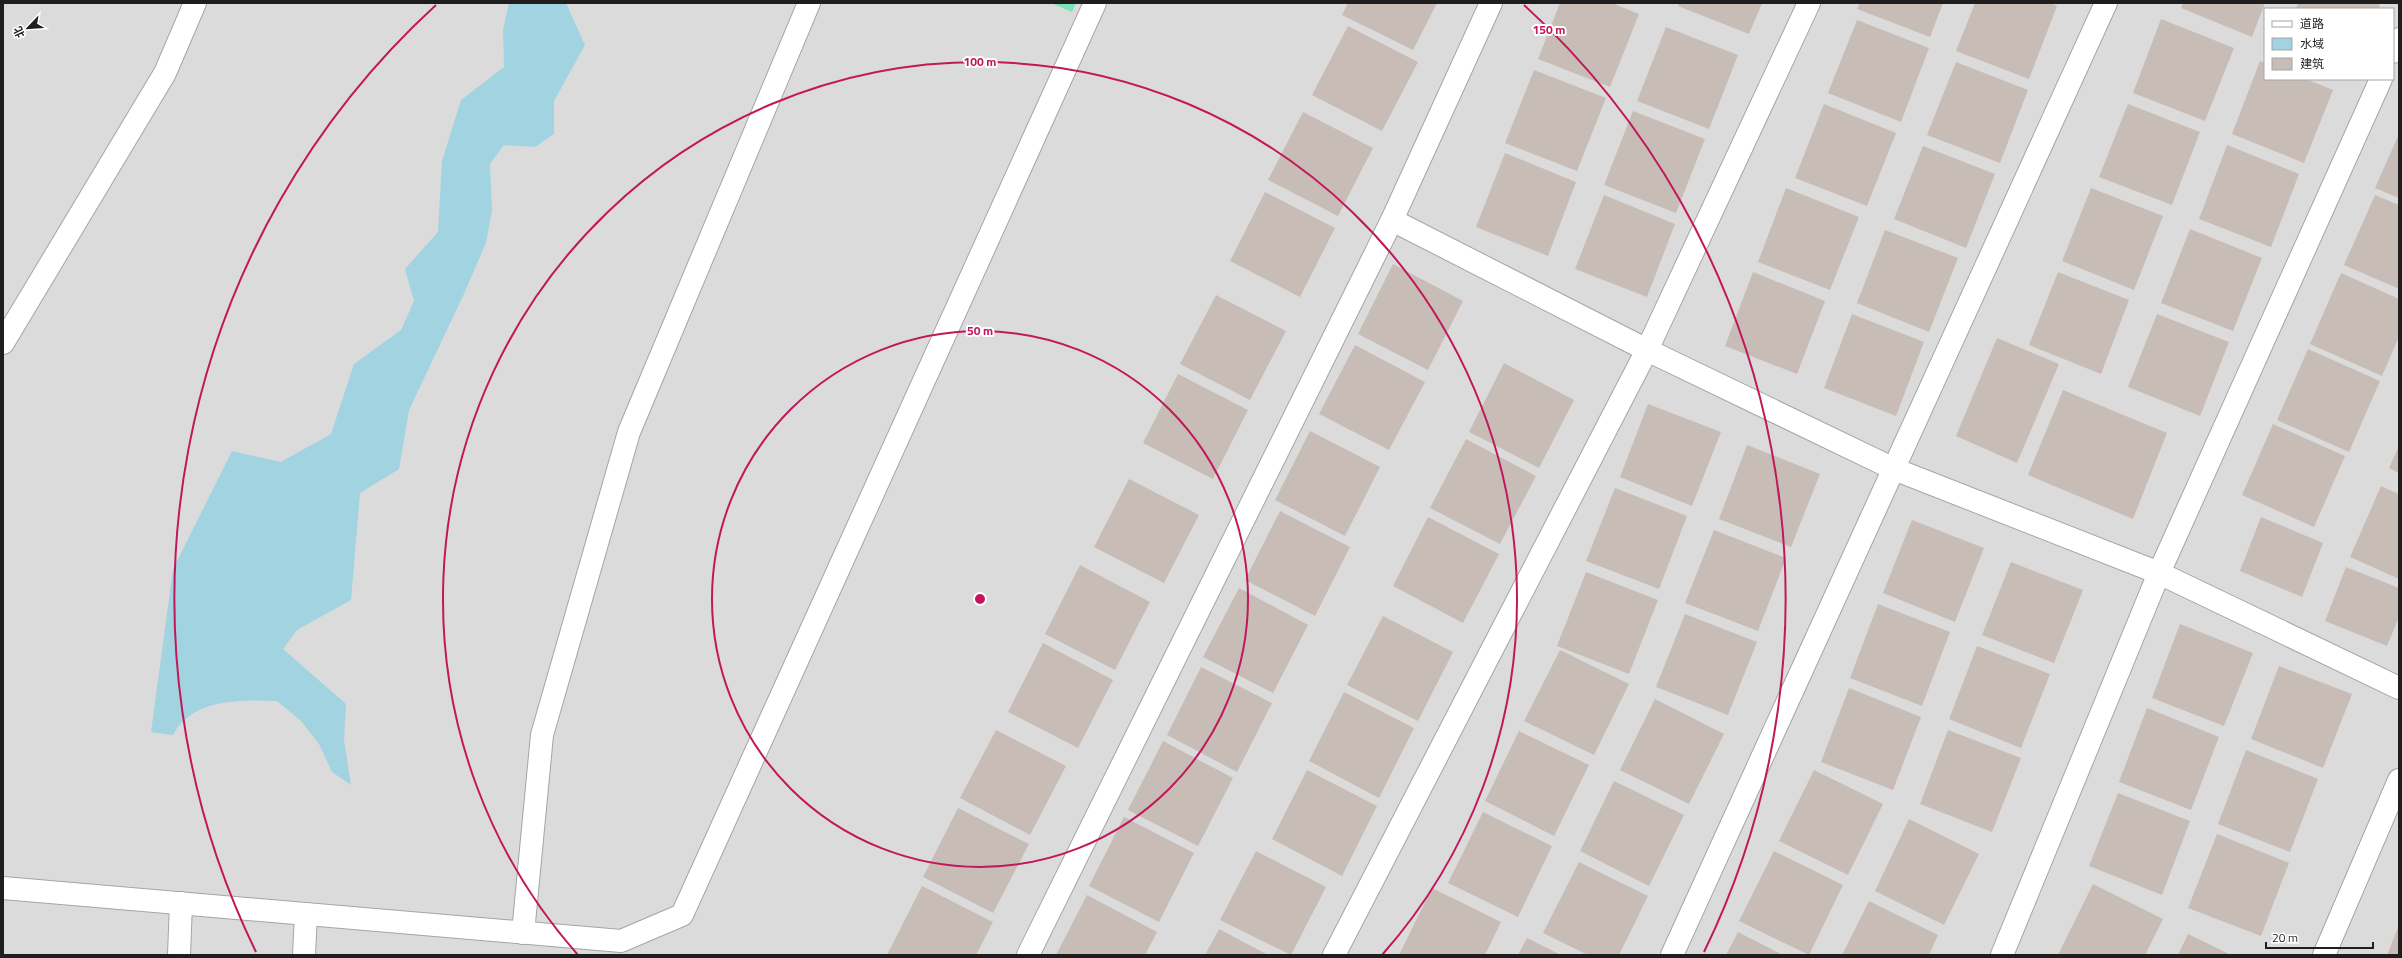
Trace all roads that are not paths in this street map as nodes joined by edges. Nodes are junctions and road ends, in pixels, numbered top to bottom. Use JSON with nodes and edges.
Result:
{"nodes":[{"id":1,"x":195,"y":3,"type":"edge"},
{"id":2,"x":809,"y":3,"type":"edge"},
{"id":3,"x":1095,"y":3,"type":"edge"},
{"id":4,"x":1491,"y":3,"type":"edge"},
{"id":5,"x":1809,"y":3,"type":"edge"},
{"id":6,"x":2106,"y":3,"type":"edge"},
{"id":7,"x":2399,"y":39,"type":"edge"},
{"id":8,"x":2394,"y":50,"type":"edge"},
{"id":9,"x":2381,"y":80,"type":"edge"},
{"id":10,"x":1392,"y":220,"type":"junction"},
{"id":11,"x":3,"y":343,"type":"edge"},
{"id":12,"x":1647,"y":350,"type":"junction"},
{"id":13,"x":1894,"y":470,"type":"junction"},
{"id":14,"x":2159,"y":573,"type":"junction"},
{"id":15,"x":2399,"y":688,"type":"edge"},
{"id":16,"x":2399,"y":780,"type":"edge"},
{"id":17,"x":3,"y":888,"type":"edge"},
{"id":18,"x":181,"y":904,"type":"junction"},
{"id":19,"x":306,"y":914,"type":"junction"},
{"id":20,"x":523,"y":933,"type":"junction"},
{"id":21,"x":179,"y":955,"type":"edge"},
{"id":22,"x":304,"y":955,"type":"edge"},
{"id":23,"x":1028,"y":955,"type":"edge"},
{"id":24,"x":1334,"y":955,"type":"edge"},
{"id":25,"x":1672,"y":955,"type":"edge"},
{"id":26,"x":2002,"y":955,"type":"edge"},
{"id":27,"x":2324,"y":955,"type":"edge"}],
"edges":[{"from":1,"to":11,"type":"street"},
{"from":2,"to":20,"type":"street"},
{"from":3,"to":20,"type":"street"},
{"from":4,"to":10,"type":"street"},
{"from":5,"to":12,"type":"street"},
{"from":6,"to":13,"type":"street"},
{"from":7,"to":8,"type":"street"},
{"from":9,"to":14,"type":"street"},
{"from":10,"to":12,"type":"street"},
{"from":10,"to":23,"type":"street"},
{"from":12,"to":13,"type":"street"},
{"from":12,"to":24,"type":"street"},
{"from":13,"to":14,"type":"street"},
{"from":13,"to":25,"type":"street"},
{"from":14,"to":15,"type":"street"},
{"from":14,"to":26,"type":"street"},
{"from":16,"to":27,"type":"street"},
{"from":17,"to":18,"type":"street"},
{"from":18,"to":19,"type":"street"},
{"from":18,"to":21,"type":"street"},
{"from":19,"to":20,"type":"street"},
{"from":19,"to":22,"type":"street"}]}
